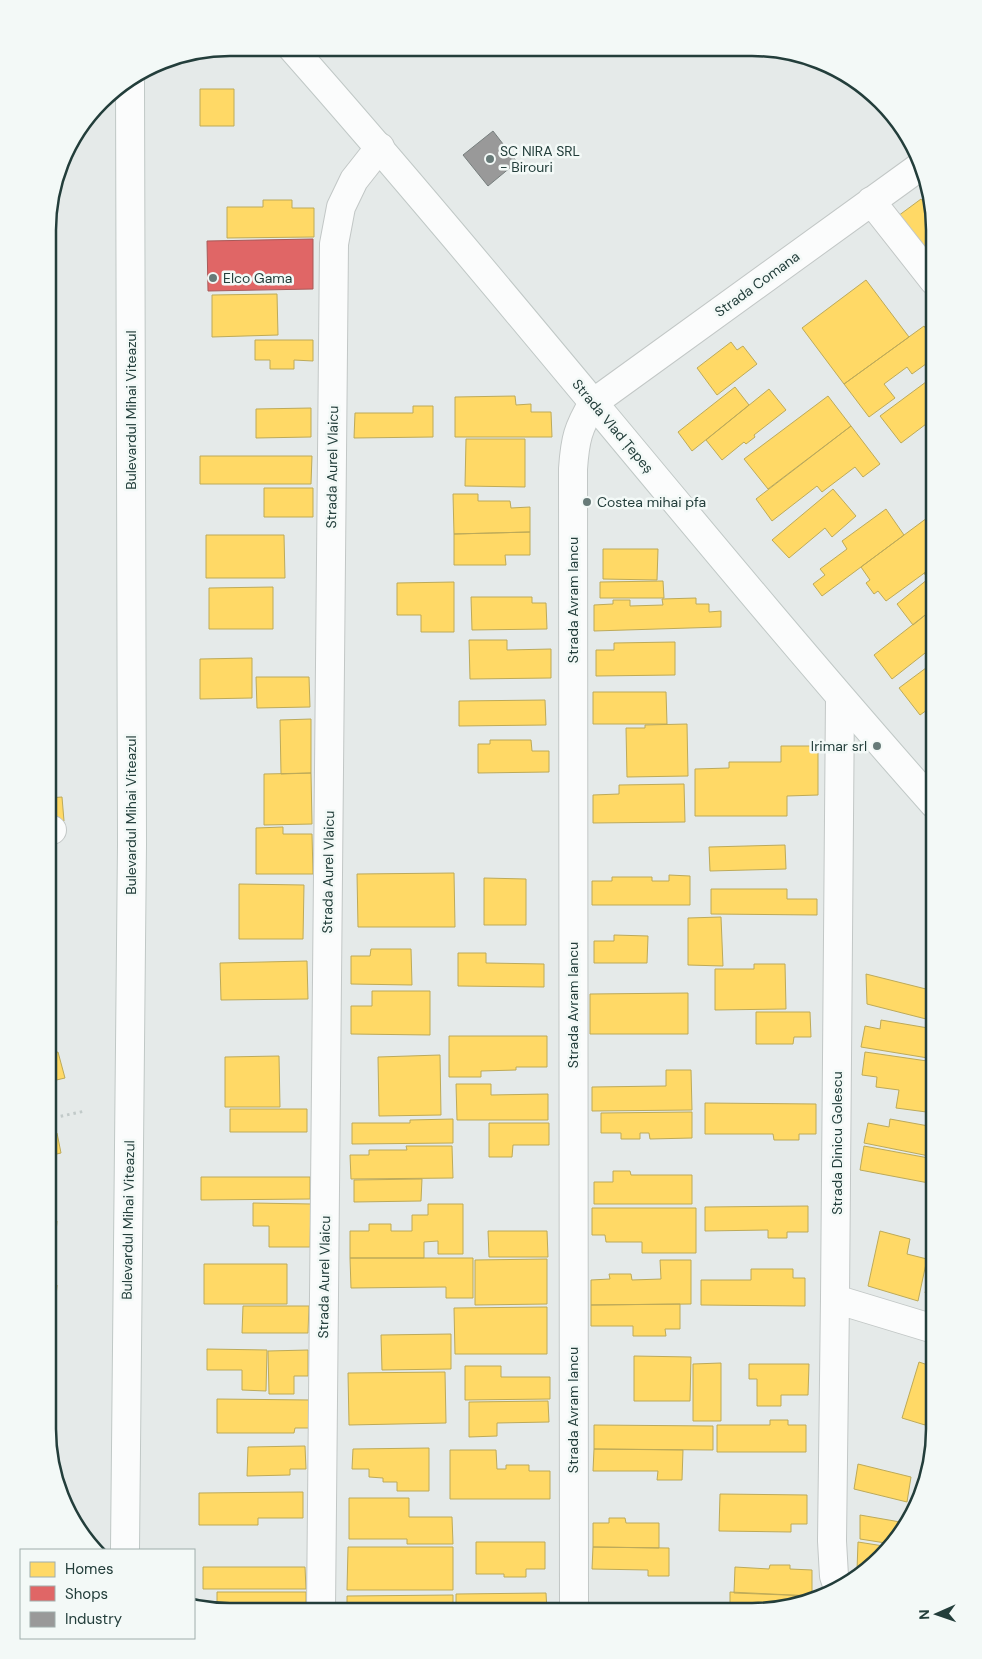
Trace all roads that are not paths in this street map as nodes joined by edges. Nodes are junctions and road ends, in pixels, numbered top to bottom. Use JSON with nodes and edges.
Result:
{"nodes":[{"id":1,"x":300,"y":57,"type":"edge"},
{"id":2,"x":130,"y":88,"type":"edge"},
{"id":3,"x":380,"y":147,"type":"junction"},
{"id":4,"x":915,"y":170,"type":"edge"},
{"id":5,"x":871,"y":201,"type":"junction"},
{"id":6,"x":926,"y":271,"type":"edge"},
{"id":7,"x":593,"y":403,"type":"junction"},
{"id":8,"x":840,"y":698,"type":"junction"},
{"id":9,"x":926,"y":794,"type":"edge"},
{"id":10,"x":836,"y":1298,"type":"junction"},
{"id":11,"x":925,"y":1326,"type":"edge"},
{"id":12,"x":124,"y":1549,"type":"edge"},
{"id":13,"x":836,"y":1581,"type":"edge"},
{"id":14,"x":321,"y":1603,"type":"edge"},
{"id":15,"x":574,"y":1603,"type":"edge"}],
"edges":[{"from":1,"to":3,"type":"street","name":"Strada Vlad Țepeș"},
{"from":2,"to":12,"type":"street","name":"Bulevardul Mihai Viteazul"},
{"from":3,"to":7,"type":"street","name":"Strada Vlad Țepeș"},
{"from":3,"to":14,"type":"street","name":"Strada Aurel Vlaicu"},
{"from":4,"to":5,"type":"street","name":"Strada Comana"},
{"from":5,"to":6,"type":"street"},
{"from":5,"to":7,"type":"street","name":"Strada Comana"},
{"from":7,"to":8,"type":"street","name":"Strada Vlad Țepeș"},
{"from":7,"to":15,"type":"street","name":"Strada Avram Iancu"},
{"from":8,"to":9,"type":"street","name":"Strada Vlad Țepeș"},
{"from":8,"to":10,"type":"street","name":"Strada Dinicu Golescu"},
{"from":10,"to":11,"type":"street"},
{"from":10,"to":13,"type":"street","name":"Strada Dinicu Golescu"}]}
